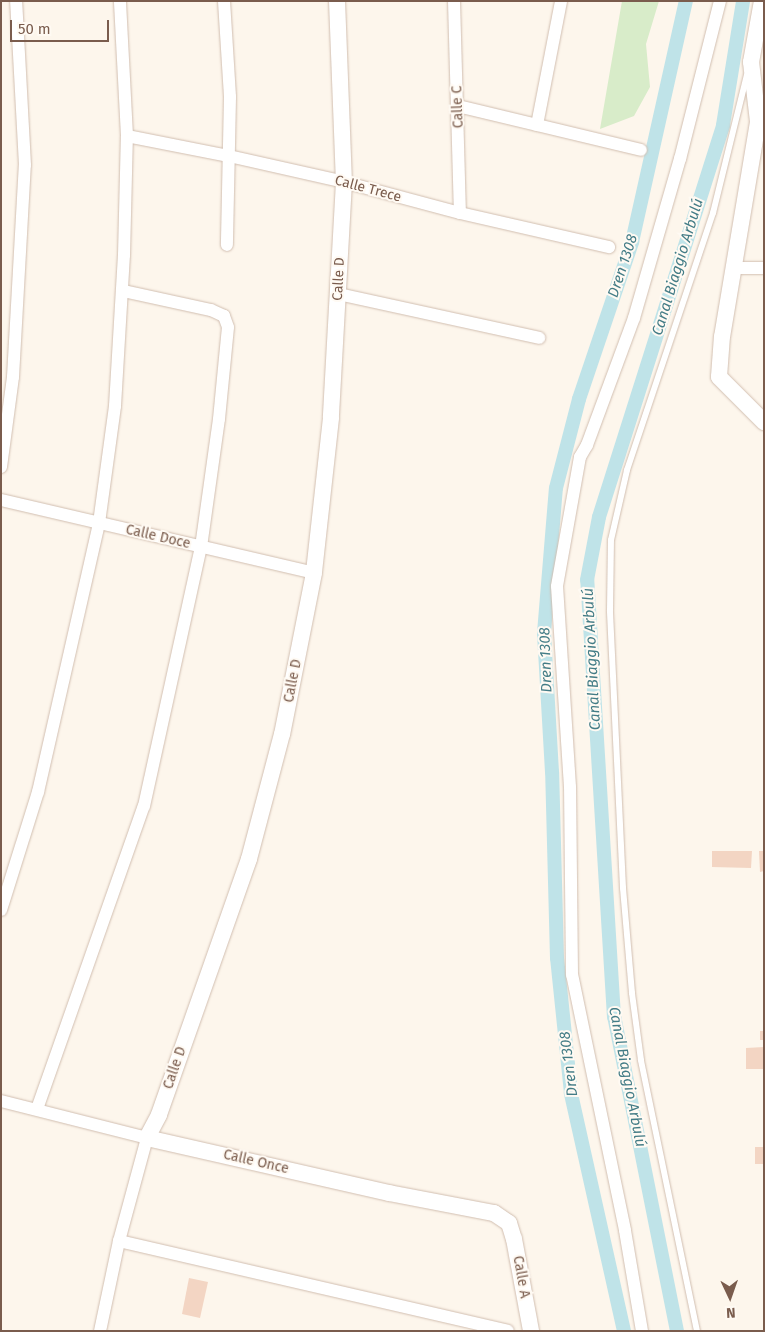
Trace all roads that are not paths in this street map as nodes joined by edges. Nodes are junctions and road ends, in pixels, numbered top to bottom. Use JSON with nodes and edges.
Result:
{"nodes":[{"id":1,"x":16,"y":1,"type":"edge"},
{"id":2,"x":120,"y":1,"type":"edge"},
{"id":3,"x":224,"y":1,"type":"edge"},
{"id":4,"x":454,"y":1,"type":"edge"},
{"id":5,"x":720,"y":1,"type":"edge"},
{"id":6,"x":762,"y":1,"type":"edge"},
{"id":7,"x":338,"y":3,"type":"edge"},
{"id":8,"x":559,"y":4,"type":"edge"},
{"id":9,"x":751,"y":62,"type":"junction"},
{"id":10,"x":458,"y":106,"type":"junction"},
{"id":11,"x":538,"y":126,"type":"junction"},
{"id":12,"x":127,"y":136,"type":"junction"},
{"id":13,"x":641,"y":150,"type":"dead end"},
{"id":14,"x":229,"y":156,"type":"junction"},
{"id":15,"x":344,"y":182,"type":"junction"},
{"id":16,"x":460,"y":213,"type":"junction"},
{"id":17,"x":228,"y":245,"type":"dead end"},
{"id":18,"x":609,"y":247,"type":"dead end"},
{"id":19,"x":733,"y":268,"type":"junction"},
{"id":20,"x":764,"y":268,"type":"edge"},
{"id":21,"x":122,"y":290,"type":"junction"},
{"id":22,"x":338,"y":294,"type":"junction"},
{"id":23,"x":539,"y":338,"type":"dead end"},
{"id":24,"x":764,"y":422,"type":"edge"},
{"id":25,"x":1,"y":467,"type":"edge"},
{"id":26,"x":1,"y":500,"type":"edge"},
{"id":27,"x":99,"y":523,"type":"junction"},
{"id":28,"x":201,"y":548,"type":"junction"},
{"id":29,"x":314,"y":574,"type":"junction"},
{"id":30,"x":1,"y":910,"type":"edge"},
{"id":31,"x":1,"y":1101,"type":"edge"},
{"id":32,"x":37,"y":1109,"type":"junction"},
{"id":33,"x":147,"y":1138,"type":"junction"},
{"id":34,"x":509,"y":1223,"type":"joint"},
{"id":35,"x":119,"y":1240,"type":"junction"},
{"id":36,"x":100,"y":1331,"type":"edge"},
{"id":37,"x":508,"y":1331,"type":"edge"},
{"id":38,"x":531,"y":1331,"type":"edge"},
{"id":39,"x":642,"y":1331,"type":"edge"},
{"id":40,"x":697,"y":1331,"type":"edge"}],
"edges":[{"from":1,"to":25,"type":"street"},
{"from":2,"to":12,"type":"street"},
{"from":3,"to":14,"type":"street"},
{"from":4,"to":10,"type":"street","name":"Calle C"},
{"from":5,"to":39,"type":"street"},
{"from":6,"to":9,"type":"street"},
{"from":7,"to":15,"type":"street","name":"Calle D"},
{"from":8,"to":11,"type":"street"},
{"from":9,"to":19,"type":"street"},
{"from":9,"to":40,"type":"lane"},
{"from":10,"to":11,"type":"street"},
{"from":10,"to":16,"type":"street","name":"Calle C"},
{"from":11,"to":13,"type":"street"},
{"from":12,"to":14,"type":"street","name":"Calle Trece"},
{"from":12,"to":21,"type":"street"},
{"from":14,"to":15,"type":"street","name":"Calle Trece"},
{"from":14,"to":17,"type":"street"},
{"from":15,"to":16,"type":"street","name":"Calle Trece"},
{"from":15,"to":22,"type":"street","name":"Calle D"},
{"from":16,"to":18,"type":"street","name":"Calle Trece"},
{"from":19,"to":20,"type":"street"},
{"from":19,"to":24,"type":"street"},
{"from":21,"to":27,"type":"street"},
{"from":21,"to":28,"type":"street"},
{"from":22,"to":23,"type":"street"},
{"from":22,"to":29,"type":"street","name":"Calle D"},
{"from":26,"to":27,"type":"street","name":"Calle Doce"},
{"from":27,"to":28,"type":"street","name":"Calle Doce"},
{"from":27,"to":30,"type":"street"},
{"from":28,"to":29,"type":"street","name":"Calle Doce"},
{"from":28,"to":32,"type":"street"},
{"from":29,"to":33,"type":"street","name":"Calle D"},
{"from":31,"to":32,"type":"street","name":"Calle Once"},
{"from":32,"to":33,"type":"street","name":"Calle Once"},
{"from":33,"to":34,"type":"street","name":"Calle Once"},
{"from":33,"to":35,"type":"street","name":"Calle D"},
{"from":34,"to":38,"type":"street","name":"Calle A"},
{"from":35,"to":36,"type":"street","name":"Calle D"},
{"from":35,"to":37,"type":"street"}]}
